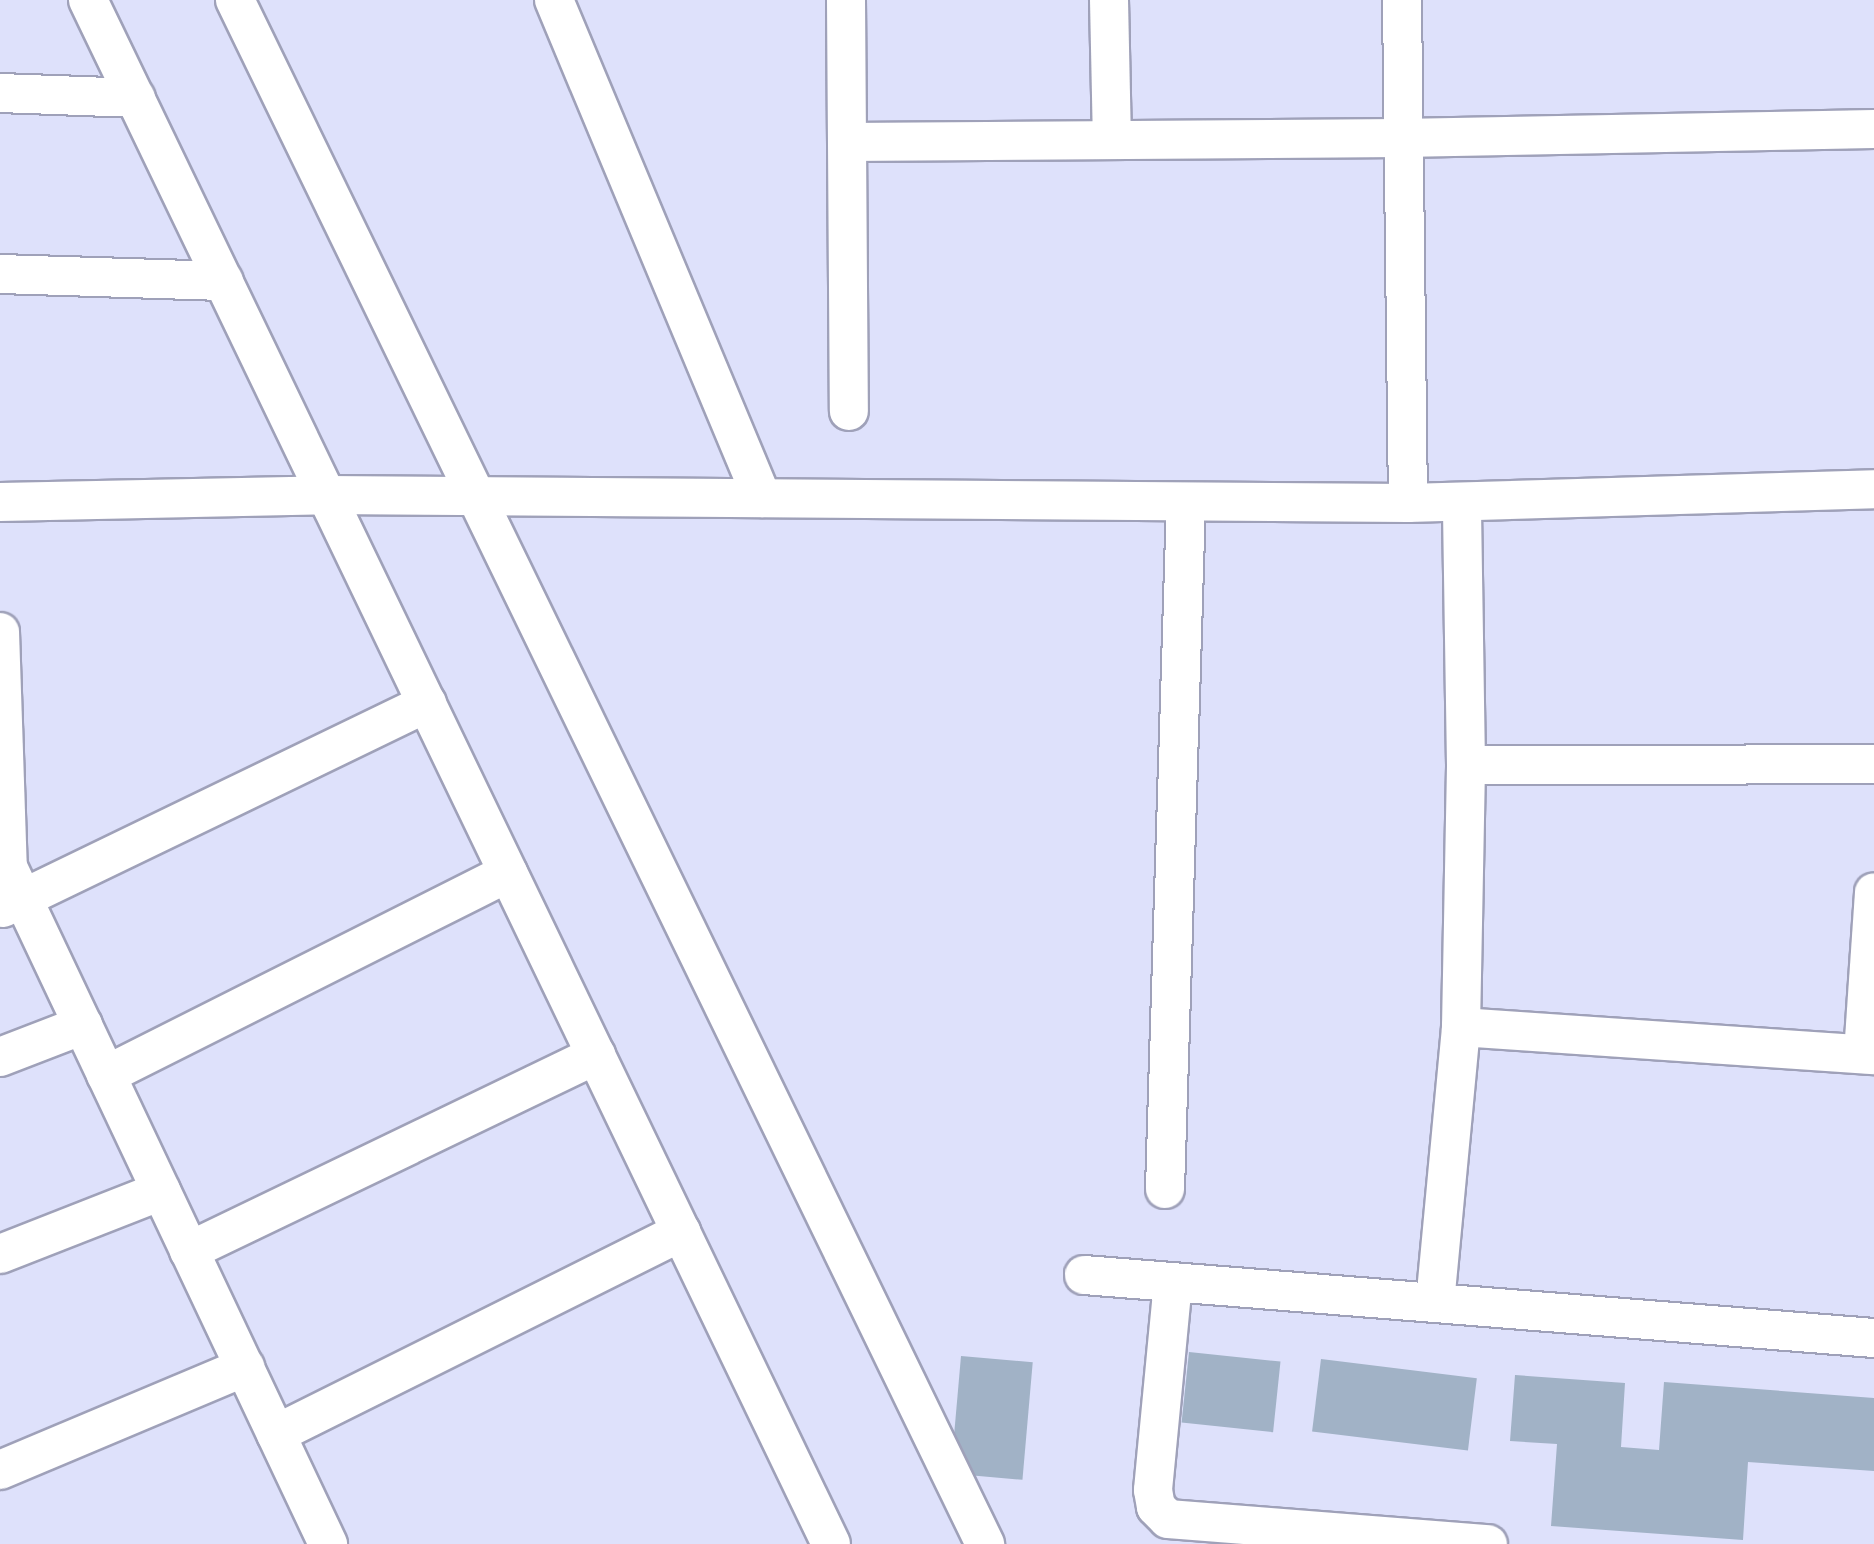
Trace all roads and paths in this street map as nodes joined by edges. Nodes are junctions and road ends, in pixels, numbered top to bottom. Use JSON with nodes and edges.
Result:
{"nodes":[{"id":1,"x":88,"y":0,"type":"edge"},
{"id":2,"x":235,"y":0,"type":"edge"},
{"id":3,"x":554,"y":0,"type":"edge"},
{"id":4,"x":846,"y":0,"type":"edge"},
{"id":5,"x":1109,"y":0,"type":"edge"},
{"id":6,"x":1402,"y":0,"type":"edge"},
{"id":7,"x":0,"y":93,"type":"edge"},
{"id":8,"x":136,"y":98,"type":"junction"},
{"id":9,"x":1874,"y":129,"type":"edge"},
{"id":10,"x":1401,"y":138,"type":"junction"},
{"id":11,"x":1112,"y":140,"type":"junction"},
{"id":12,"x":847,"y":142,"type":"junction"},
{"id":13,"x":0,"y":274,"type":"edge"},
{"id":14,"x":224,"y":281,"type":"junction"},
{"id":15,"x":849,"y":411,"type":"dead end"},
{"id":16,"x":1874,"y":489,"type":"edge"},
{"id":17,"x":327,"y":495,"type":"junction"},
{"id":18,"x":476,"y":496,"type":"junction"},
{"id":19,"x":762,"y":498,"type":"junction"},
{"id":20,"x":0,"y":502,"type":"edge"},
{"id":21,"x":1186,"y":502,"type":"junction"},
{"id":22,"x":1462,"y":502,"type":"junction"},
{"id":23,"x":1408,"y":503,"type":"junction"},
{"id":24,"x":0,"y":632,"type":"edge"},
{"id":25,"x":427,"y":703,"type":"junction"},
{"id":26,"x":2,"y":714,"type":"edge"},
{"id":27,"x":1874,"y":764,"type":"edge"},
{"id":28,"x":1466,"y":765,"type":"junction"},
{"id":29,"x":508,"y":873,"type":"junction"},
{"id":30,"x":1874,"y":892,"type":"edge"},
{"id":31,"x":8,"y":903,"type":"edge"},
{"id":32,"x":83,"y":1025,"type":"junction"},
{"id":33,"x":1461,"y":1027,"type":"junction"},
{"id":34,"x":1868,"y":1054,"type":"edge"},
{"id":35,"x":596,"y":1055,"type":"junction"},
{"id":36,"x":0,"y":1057,"type":"edge"},
{"id":37,"x":106,"y":1075,"type":"junction"},
{"id":38,"x":1165,"y":1189,"type":"dead end"},
{"id":39,"x":161,"y":1191,"type":"junction"},
{"id":40,"x":681,"y":1232,"type":"junction"},
{"id":41,"x":189,"y":1251,"type":"junction"},
{"id":42,"x":0,"y":1254,"type":"edge"},
{"id":43,"x":1084,"y":1275,"type":"dead end"},
{"id":44,"x":1173,"y":1282,"type":"junction"},
{"id":45,"x":1435,"y":1303,"type":"junction"},
{"id":46,"x":1874,"y":1338,"type":"edge"},
{"id":47,"x":245,"y":1367,"type":"junction"},
{"id":48,"x":276,"y":1434,"type":"junction"},
{"id":49,"x":0,"y":1470,"type":"edge"},
{"id":50,"x":818,"y":1540,"type":"edge"},
{"id":51,"x":321,"y":1542,"type":"edge"},
{"id":52,"x":985,"y":1544,"type":"edge"},
{"id":53,"x":1488,"y":1544,"type":"edge"}],
"edges":[{"from":1,"to":8,"type":"street"},
{"from":2,"to":18,"type":"street"},
{"from":3,"to":19,"type":"street"},
{"from":4,"to":12,"type":"street"},
{"from":5,"to":11,"type":"street"},
{"from":6,"to":10,"type":"street"},
{"from":7,"to":8,"type":"street"},
{"from":8,"to":14,"type":"street"},
{"from":9,"to":10,"type":"street"},
{"from":10,"to":11,"type":"street"},
{"from":10,"to":23,"type":"street"},
{"from":11,"to":12,"type":"street"},
{"from":12,"to":15,"type":"street"},
{"from":13,"to":14,"type":"street"},
{"from":14,"to":17,"type":"street"},
{"from":16,"to":22,"type":"street"},
{"from":17,"to":18,"type":"street"},
{"from":17,"to":20,"type":"street"},
{"from":17,"to":25,"type":"street"},
{"from":18,"to":19,"type":"street"},
{"from":18,"to":52,"type":"street"},
{"from":19,"to":21,"type":"street"},
{"from":21,"to":23,"type":"street"},
{"from":21,"to":38,"type":"street"},
{"from":22,"to":23,"type":"street"},
{"from":22,"to":28,"type":"street"},
{"from":24,"to":26,"type":"street"},
{"from":25,"to":29,"type":"street"},
{"from":25,"to":31,"type":"street"},
{"from":26,"to":31,"type":"street"},
{"from":27,"to":28,"type":"street"},
{"from":28,"to":33,"type":"street"},
{"from":29,"to":35,"type":"street"},
{"from":29,"to":37,"type":"street"},
{"from":30,"to":34,"type":"street"},
{"from":31,"to":32,"type":"street"},
{"from":32,"to":36,"type":"street"},
{"from":32,"to":37,"type":"street"},
{"from":33,"to":34,"type":"street"},
{"from":33,"to":45,"type":"street"},
{"from":35,"to":40,"type":"street"},
{"from":35,"to":41,"type":"street"},
{"from":37,"to":39,"type":"street"},
{"from":39,"to":41,"type":"street"},
{"from":39,"to":42,"type":"street"},
{"from":40,"to":48,"type":"street"},
{"from":40,"to":50,"type":"street"},
{"from":41,"to":47,"type":"street"},
{"from":43,"to":44,"type":"street"},
{"from":44,"to":45,"type":"street"},
{"from":44,"to":53,"type":"street"},
{"from":45,"to":46,"type":"street"},
{"from":47,"to":48,"type":"street"},
{"from":47,"to":49,"type":"street"},
{"from":48,"to":51,"type":"street"}]}
